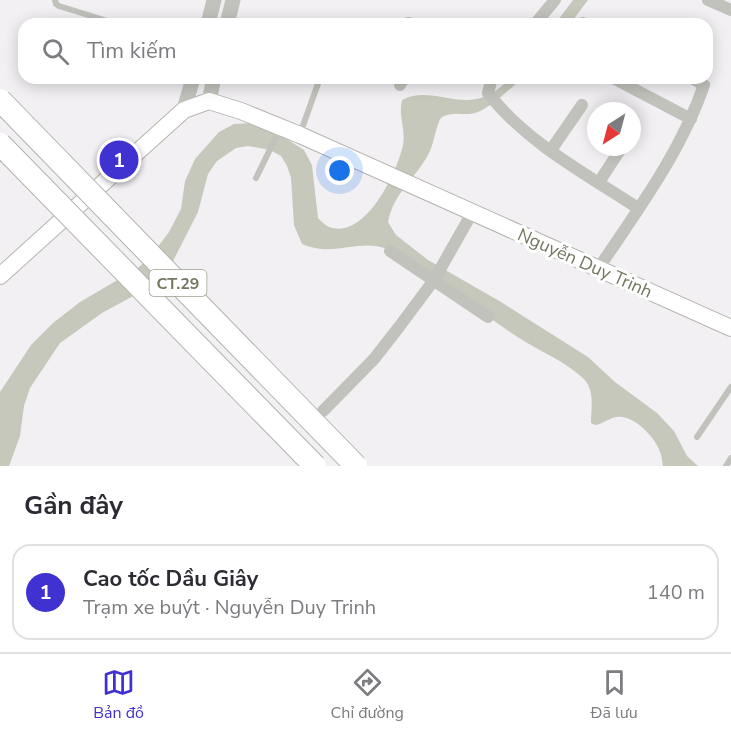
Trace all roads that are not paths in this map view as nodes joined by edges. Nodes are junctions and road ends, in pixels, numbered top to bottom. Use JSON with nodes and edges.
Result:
{"nodes":[{"id":1,"x":55,"y":0,"type":"edge"},
{"id":2,"x":214,"y":0,"type":"edge"},
{"id":3,"x":233,"y":0,"type":"edge"},
{"id":4,"x":555,"y":0,"type":"edge"},
{"id":5,"x":708,"y":0,"type":"edge"},
{"id":6,"x":731,"y":10,"type":"edge"},
{"id":7,"x":98,"y":18,"type":"edge"},
{"id":8,"x":210,"y":18,"type":"edge"},
{"id":9,"x":228,"y":18,"type":"edge"},
{"id":10,"x":540,"y":18,"type":"edge"},
{"id":11,"x":191,"y":84,"type":"edge"},
{"id":12,"x":213,"y":84,"type":"edge"},
{"id":13,"x":318,"y":84,"type":"edge"},
{"id":14,"x":490,"y":84,"type":"edge"},
{"id":15,"x":624,"y":84,"type":"edge"},
{"id":16,"x":701,"y":84,"type":"edge"},
{"id":17,"x":0,"y":100,"type":"edge"},
{"id":18,"x":209,"y":101,"type":"junction"},
{"id":19,"x":582,"y":105,"type":"dead end"},
{"id":20,"x":184,"y":110,"type":"junction"},
{"id":21,"x":691,"y":119,"type":"junction"},
{"id":22,"x":281,"y":127,"type":"junction"},
{"id":23,"x":300,"y":135,"type":"junction"},
{"id":24,"x":0,"y":144,"type":"edge"},
{"id":25,"x":550,"y":150,"type":"junction"},
{"id":26,"x":616,"y":156,"type":"edge"},
{"id":27,"x":256,"y":178,"type":"dead end"},
{"id":28,"x":599,"y":182,"type":"junction"},
{"id":29,"x":638,"y":208,"type":"junction"},
{"id":30,"x":472,"y":213,"type":"junction"},
{"id":31,"x":390,"y":251,"type":"dead end"},
{"id":32,"x":598,"y":269,"type":"junction"},
{"id":33,"x":0,"y":276,"type":"edge"},
{"id":34,"x":434,"y":280,"type":"junction"},
{"id":35,"x":488,"y":317,"type":"dead end"},
{"id":36,"x":731,"y":328,"type":"edge"},
{"id":37,"x":731,"y":387,"type":"edge"},
{"id":38,"x":323,"y":411,"type":"dead end"},
{"id":39,"x":697,"y":437,"type":"dead end"},
{"id":40,"x":731,"y":458,"type":"edge"},
{"id":41,"x":315,"y":466,"type":"edge"},
{"id":42,"x":356,"y":466,"type":"edge"},
{"id":43,"x":726,"y":466,"type":"edge"}],
"edges":[{"from":1,"to":7,"type":"lane"},
{"from":2,"to":8,"type":"street"},
{"from":3,"to":9,"type":"street"},
{"from":4,"to":10,"type":"street"},
{"from":5,"to":6,"type":"street"},
{"from":11,"to":20,"type":"street"},
{"from":12,"to":18,"type":"street"},
{"from":13,"to":23,"type":"lane"},
{"from":14,"to":25,"type":"street"},
{"from":15,"to":21,"type":"street"},
{"from":16,"to":21,"type":"street"},
{"from":17,"to":42,"type":"highway","number":"CT.29","bridge":true},
{"from":18,"to":20,"type":"main road"},
{"from":18,"to":22,"type":"main road"},
{"from":19,"to":25,"type":"street"},
{"from":20,"to":33,"type":"main road"},
{"from":21,"to":29,"type":"street"},
{"from":22,"to":23,"type":"main road"},
{"from":22,"to":27,"type":"lane"},
{"from":23,"to":30,"type":"main road","name":"Nguyễn Duy Trinh"},
{"from":24,"to":41,"type":"highway","number":"CT.29","bridge":true},
{"from":25,"to":28,"type":"street"},
{"from":26,"to":28,"type":"street"},
{"from":28,"to":29,"type":"street"},
{"from":29,"to":32,"type":"street"},
{"from":30,"to":32,"type":"main road","name":"Nguyễn Duy Trinh"},
{"from":30,"to":34,"type":"street"},
{"from":31,"to":34,"type":"street"},
{"from":32,"to":36,"type":"main road","name":"Nguyễn Duy Trinh"},
{"from":34,"to":35,"type":"street"},
{"from":34,"to":38,"type":"street"},
{"from":37,"to":39,"type":"lane"},
{"from":40,"to":43,"type":"lane"}]}
